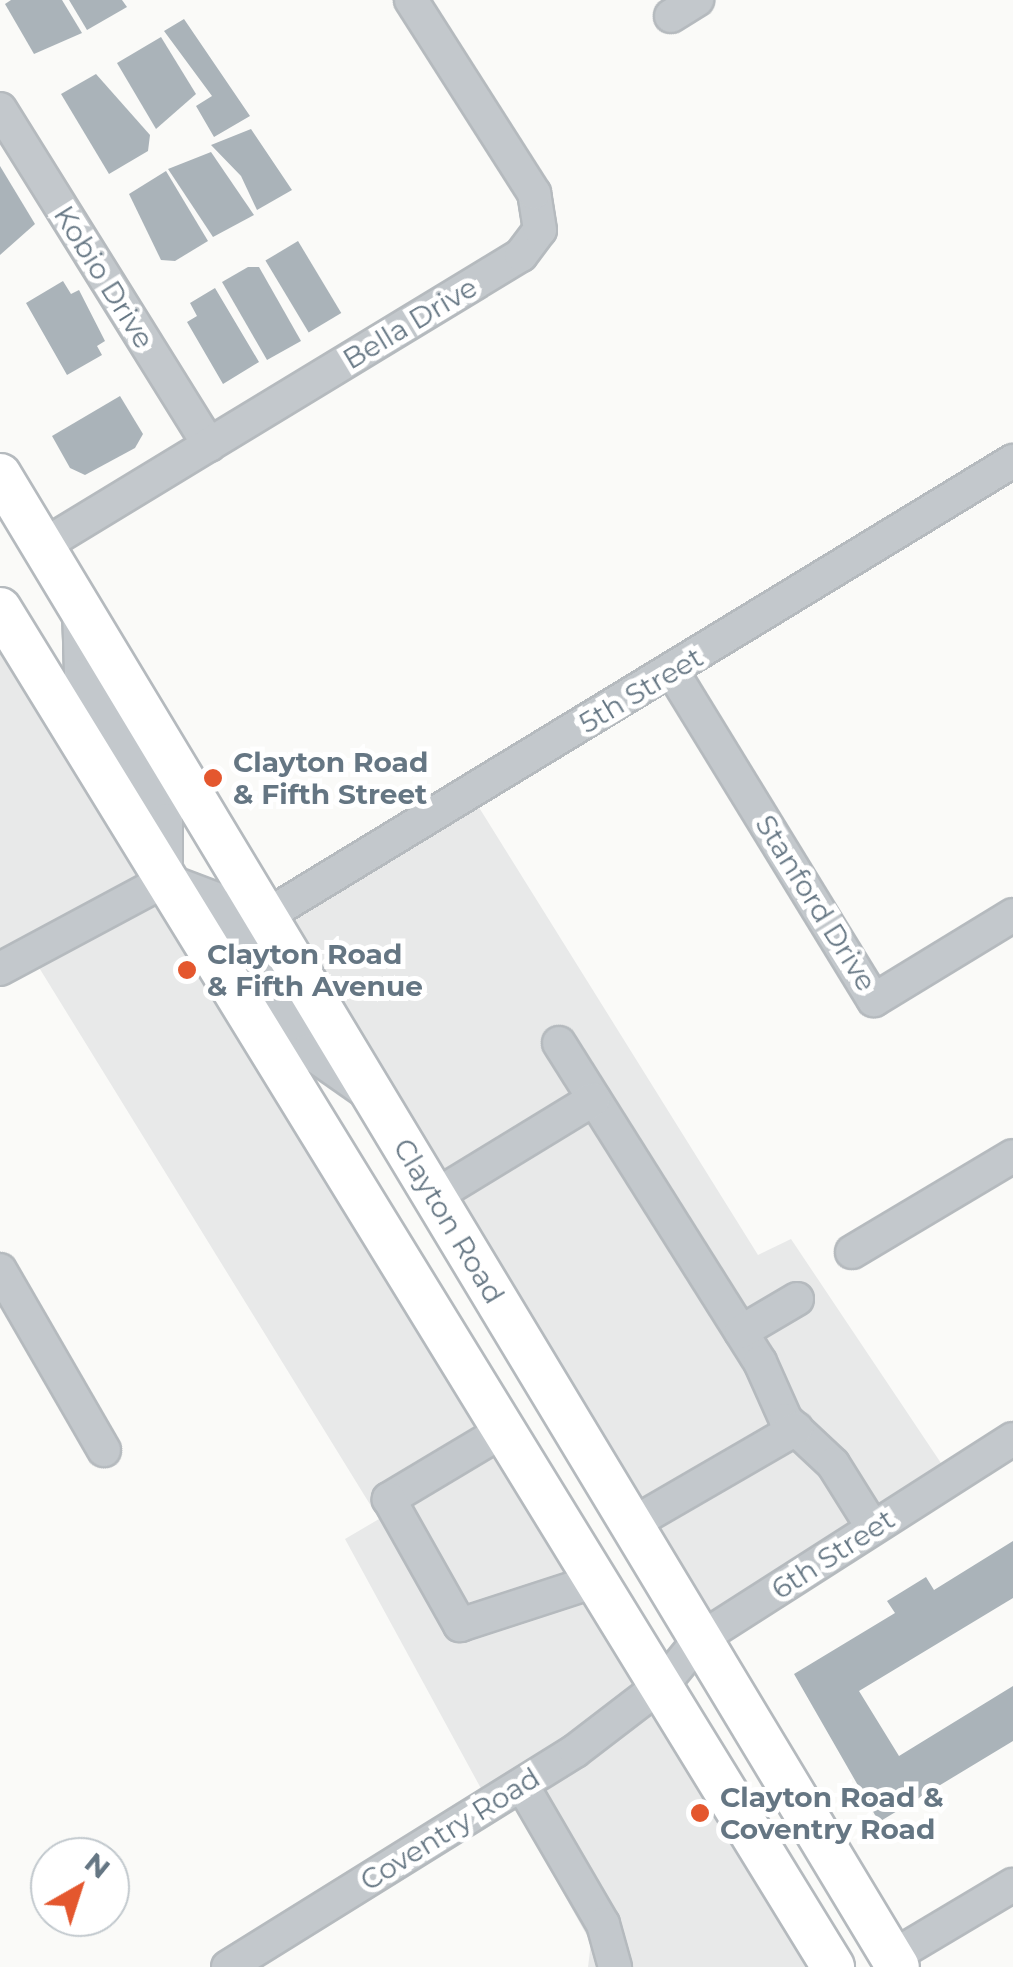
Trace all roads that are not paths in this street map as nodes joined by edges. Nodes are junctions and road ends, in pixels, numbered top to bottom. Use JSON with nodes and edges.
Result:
{"nodes":[{"id":1,"x":411,"y":0,"type":"edge"},
{"id":2,"x":0,"y":109,"type":"edge"},
{"id":3,"x":209,"y":446,"type":"junction"},
{"id":4,"x":1013,"y":460,"type":"edge"},
{"id":5,"x":0,"y":474,"type":"edge"},
{"id":6,"x":44,"y":546,"type":"junction"},
{"id":7,"x":80,"y":607,"type":"junction"},
{"id":8,"x":0,"y":609,"type":"edge"},
{"id":9,"x":12,"y":654,"type":"edge"},
{"id":10,"x":672,"y":672,"type":"junction"},
{"id":11,"x":166,"y":880,"type":"junction"},
{"id":12,"x":1013,"y":914,"type":"edge"},
{"id":13,"x":266,"y":916,"type":"junction"},
{"id":14,"x":0,"y":968,"type":"edge"},
{"id":15,"x":558,"y":1044,"type":"dead end"},
{"id":16,"x":376,"y":1099,"type":"junction"},
{"id":17,"x":594,"y":1099,"type":"junction"},
{"id":18,"x":1013,"y":1156,"type":"edge"},
{"id":19,"x":435,"y":1196,"type":"junction"},
{"id":20,"x":852,"y":1252,"type":"dead end"},
{"id":21,"x":0,"y":1270,"type":"edge"},
{"id":22,"x":798,"y":1299,"type":"dead end"},
{"id":23,"x":741,"y":1332,"type":"junction"},
{"id":24,"x":796,"y":1429,"type":"junction"},
{"id":25,"x":501,"y":1432,"type":"junction"},
{"id":26,"x":1013,"y":1438,"type":"edge"},
{"id":27,"x":104,"y":1450,"type":"dead end"},
{"id":28,"x":632,"y":1524,"type":"junction"},
{"id":29,"x":873,"y":1528,"type":"junction"},
{"id":30,"x":592,"y":1582,"type":"junction"},
{"id":31,"x":700,"y":1639,"type":"junction"},
{"id":32,"x":665,"y":1682,"type":"junction"},
{"id":33,"x":522,"y":1784,"type":"junction"},
{"id":34,"x":1013,"y":1885,"type":"edge"},
{"id":35,"x":895,"y":1962,"type":"edge"},
{"id":36,"x":228,"y":1967,"type":"edge"},
{"id":37,"x":615,"y":1967,"type":"edge"},
{"id":38,"x":832,"y":1967,"type":"edge"}],
"edges":[{"from":1,"to":3,"type":"street","name":"Bella Drive"},
{"from":2,"to":3,"type":"street","name":"Kobio Drive"},
{"from":3,"to":6,"type":"street","name":"Bella Drive"},
{"from":4,"to":10,"type":"street","name":"5th Street"},
{"from":5,"to":6,"type":"main road","name":"Clayton Road"},
{"from":6,"to":7,"type":"main road","name":"Clayton Road"},
{"from":7,"to":11,"type":"street"},
{"from":7,"to":13,"type":"main road","name":"Clayton Road"},
{"from":8,"to":9,"type":"main road"},
{"from":9,"to":11,"type":"main road"},
{"from":10,"to":12,"type":"street","name":"Stanford Drive"},
{"from":10,"to":13,"type":"street","name":"5th Street"},
{"from":11,"to":14,"type":"street"},
{"from":11,"to":16,"type":"street"},
{"from":11,"to":25,"type":"main road"},
{"from":13,"to":16,"type":"main road","name":"Clayton Road"},
{"from":15,"to":17,"type":"street"},
{"from":16,"to":19,"type":"main road","name":"Clayton Road"},
{"from":17,"to":19,"type":"street"},
{"from":17,"to":23,"type":"street"},
{"from":18,"to":20,"type":"street"},
{"from":19,"to":28,"type":"main road","name":"Clayton Road"},
{"from":21,"to":27,"type":"street"},
{"from":22,"to":23,"type":"street"},
{"from":23,"to":24,"type":"street"},
{"from":24,"to":28,"type":"street"},
{"from":24,"to":29,"type":"street"},
{"from":25,"to":30,"type":"main road"},
{"from":25,"to":30,"type":"street"},
{"from":26,"to":29,"type":"street","name":"6th Street"},
{"from":28,"to":31,"type":"main road","name":"Clayton Road"},
{"from":29,"to":31,"type":"street","name":"6th Street"},
{"from":30,"to":32,"type":"main road"},
{"from":31,"to":32,"type":"street","name":"6th Street"},
{"from":31,"to":35,"type":"main road","name":"Clayton Road"},
{"from":32,"to":33,"type":"street","name":"Coventry Road"},
{"from":32,"to":38,"type":"main road"},
{"from":33,"to":36,"type":"street","name":"Coventry Road"},
{"from":33,"to":37,"type":"street"},
{"from":34,"to":35,"type":"street"}]}
